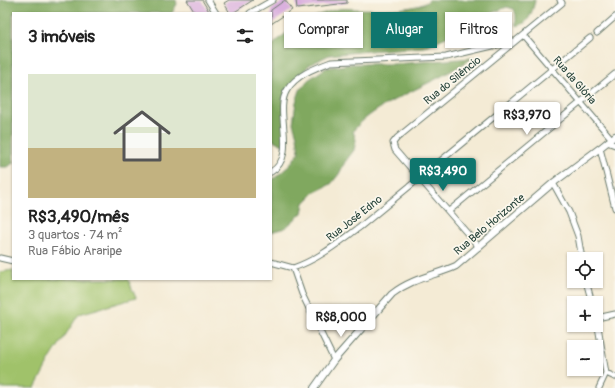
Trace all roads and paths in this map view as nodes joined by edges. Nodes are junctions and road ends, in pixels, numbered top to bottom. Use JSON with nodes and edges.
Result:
{"nodes":[{"id":1,"x":208,"y":0,"type":"edge"},
{"id":2,"x":273,"y":0,"type":"edge"},
{"id":3,"x":561,"y":1,"type":"edge"},
{"id":4,"x":215,"y":12,"type":"edge"},
{"id":5,"x":252,"y":12,"type":"edge"},
{"id":6,"x":615,"y":17,"type":"edge"},
{"id":7,"x":597,"y":33,"type":"dead end"},
{"id":8,"x":523,"y":36,"type":"junction"},
{"id":9,"x":590,"y":38,"type":"dead end"},
{"id":10,"x":517,"y":40,"type":"junction"},
{"id":11,"x":553,"y":69,"type":"junction"},
{"id":12,"x":615,"y":74,"type":"edge"},
{"id":13,"x":582,"y":102,"type":"junction"},
{"id":14,"x":611,"y":139,"type":"edge"},
{"id":15,"x":615,"y":145,"type":"edge"},
{"id":16,"x":600,"y":148,"type":"junction"},
{"id":17,"x":272,"y":171,"type":"edge"},
{"id":18,"x":419,"y":178,"type":"junction"},
{"id":19,"x":553,"y":183,"type":"junction"},
{"id":20,"x":615,"y":208,"type":"edge"},
{"id":21,"x":449,"y":211,"type":"junction"},
{"id":22,"x":479,"y":247,"type":"junction"},
{"id":23,"x":581,"y":252,"type":"edge"},
{"id":24,"x":0,"y":258,"type":"edge"},
{"id":25,"x":12,"y":261,"type":"edge"},
{"id":26,"x":272,"y":262,"type":"edge"},
{"id":27,"x":293,"y":268,"type":"junction"},
{"id":28,"x":615,"y":314,"type":"edge"},
{"id":29,"x":603,"y":316,"type":"edge"},
{"id":30,"x":599,"y":332,"type":"edge"},
{"id":31,"x":334,"y":360,"type":"junction"},
{"id":32,"x":606,"y":373,"type":"junction"},
{"id":33,"x":615,"y":378,"type":"edge"},
{"id":34,"x":314,"y":388,"type":"edge"},
{"id":35,"x":599,"y":388,"type":"edge"}],
"edges":[{"from":1,"to":4,"type":"street"},
{"from":2,"to":5,"type":"street"},
{"from":3,"to":8,"type":"street","name":"Rua do Silêncio"},
{"from":6,"to":7,"type":"street"},
{"from":8,"to":10,"type":"street","name":"Rua do Silêncio"},
{"from":8,"to":11,"type":"street","name":"Rua da Glória"},
{"from":9,"to":11,"type":"street","name":"Rua José Edno"},
{"from":10,"to":17,"type":"street"},
{"from":10,"to":18,"type":"street","name":"Rua do Silêncio"},
{"from":11,"to":13,"type":"street","name":"Rua da Glória"},
{"from":11,"to":18,"type":"street","name":"Rua José Edno"},
{"from":12,"to":13,"type":"street"},
{"from":13,"to":14,"type":"street","name":"Rua da Glória"},
{"from":13,"to":21,"type":"street"},
{"from":14,"to":15,"type":"street","name":"Rua da Glória"},
{"from":14,"to":16,"type":"street","name":"Rua Belo Horizonte"},
{"from":16,"to":19,"type":"street","name":"Rua Belo Horizonte"},
{"from":16,"to":20,"type":"street"},
{"from":18,"to":21,"type":"street"},
{"from":18,"to":27,"type":"street","name":"Rua José Edno"},
{"from":19,"to":22,"type":"street","name":"Rua Belo Horizonte"},
{"from":19,"to":23,"type":"street"},
{"from":21,"to":22,"type":"street"},
{"from":22,"to":31,"type":"street","name":"Rua Belo Horizonte"},
{"from":24,"to":25,"type":"street"},
{"from":26,"to":27,"type":"street"},
{"from":27,"to":31,"type":"street"},
{"from":28,"to":29,"type":"street"},
{"from":30,"to":32,"type":"street"},
{"from":31,"to":34,"type":"street","name":"Rua Belo Horizonte"},
{"from":32,"to":33,"type":"street"},
{"from":32,"to":35,"type":"street"}]}
